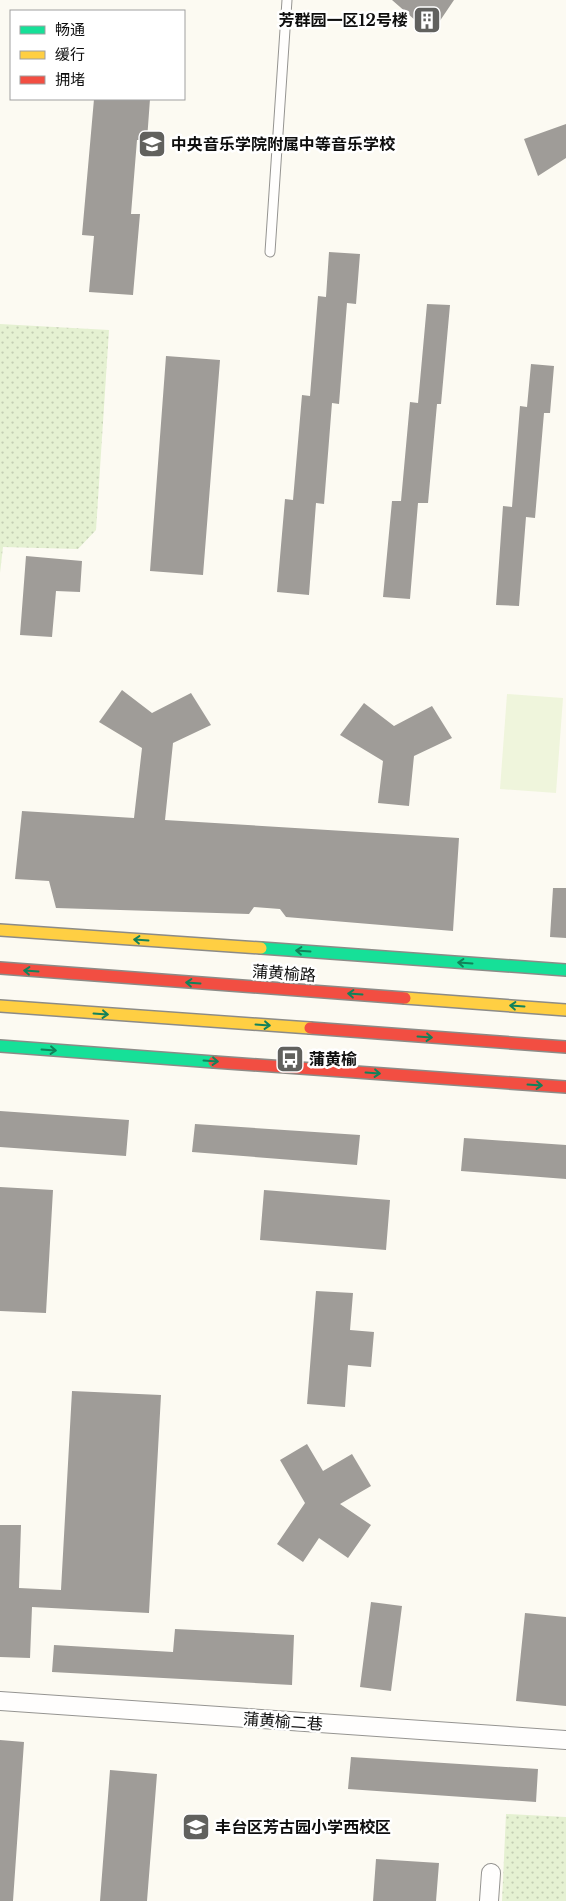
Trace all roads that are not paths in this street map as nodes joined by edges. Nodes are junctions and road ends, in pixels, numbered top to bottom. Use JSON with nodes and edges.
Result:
{"nodes":[{"id":1,"x":287,"y":0,"type":"edge"},
{"id":2,"x":270,"y":252,"type":"dead end"},
{"id":3,"x":0,"y":930,"type":"edge"},
{"id":4,"x":0,"y":968,"type":"edge"},
{"id":5,"x":566,"y":970,"type":"edge"},
{"id":6,"x":0,"y":1006,"type":"edge"},
{"id":7,"x":566,"y":1010,"type":"edge"},
{"id":8,"x":0,"y":1046,"type":"edge"},
{"id":9,"x":566,"y":1047,"type":"edge"},
{"id":10,"x":566,"y":1087,"type":"edge"},
{"id":11,"x":0,"y":1702,"type":"edge"},
{"id":12,"x":566,"y":1740,"type":"edge"},
{"id":13,"x":491,"y":1873,"type":"dead end"},
{"id":14,"x":489,"y":1901,"type":"edge"}],
"edges":[{"from":1,"to":2,"type":"lane"},
{"from":5,"to":3,"type":"street","one_way":true},
{"from":7,"to":4,"type":"street","name":"蒲黄榆路","one_way":true},
{"from":6,"to":9,"type":"street","one_way":true},
{"from":8,"to":10,"type":"street","one_way":true},
{"from":11,"to":12,"type":"street","name":"蒲黄榆二巷"},
{"from":13,"to":14,"type":"street"}]}
